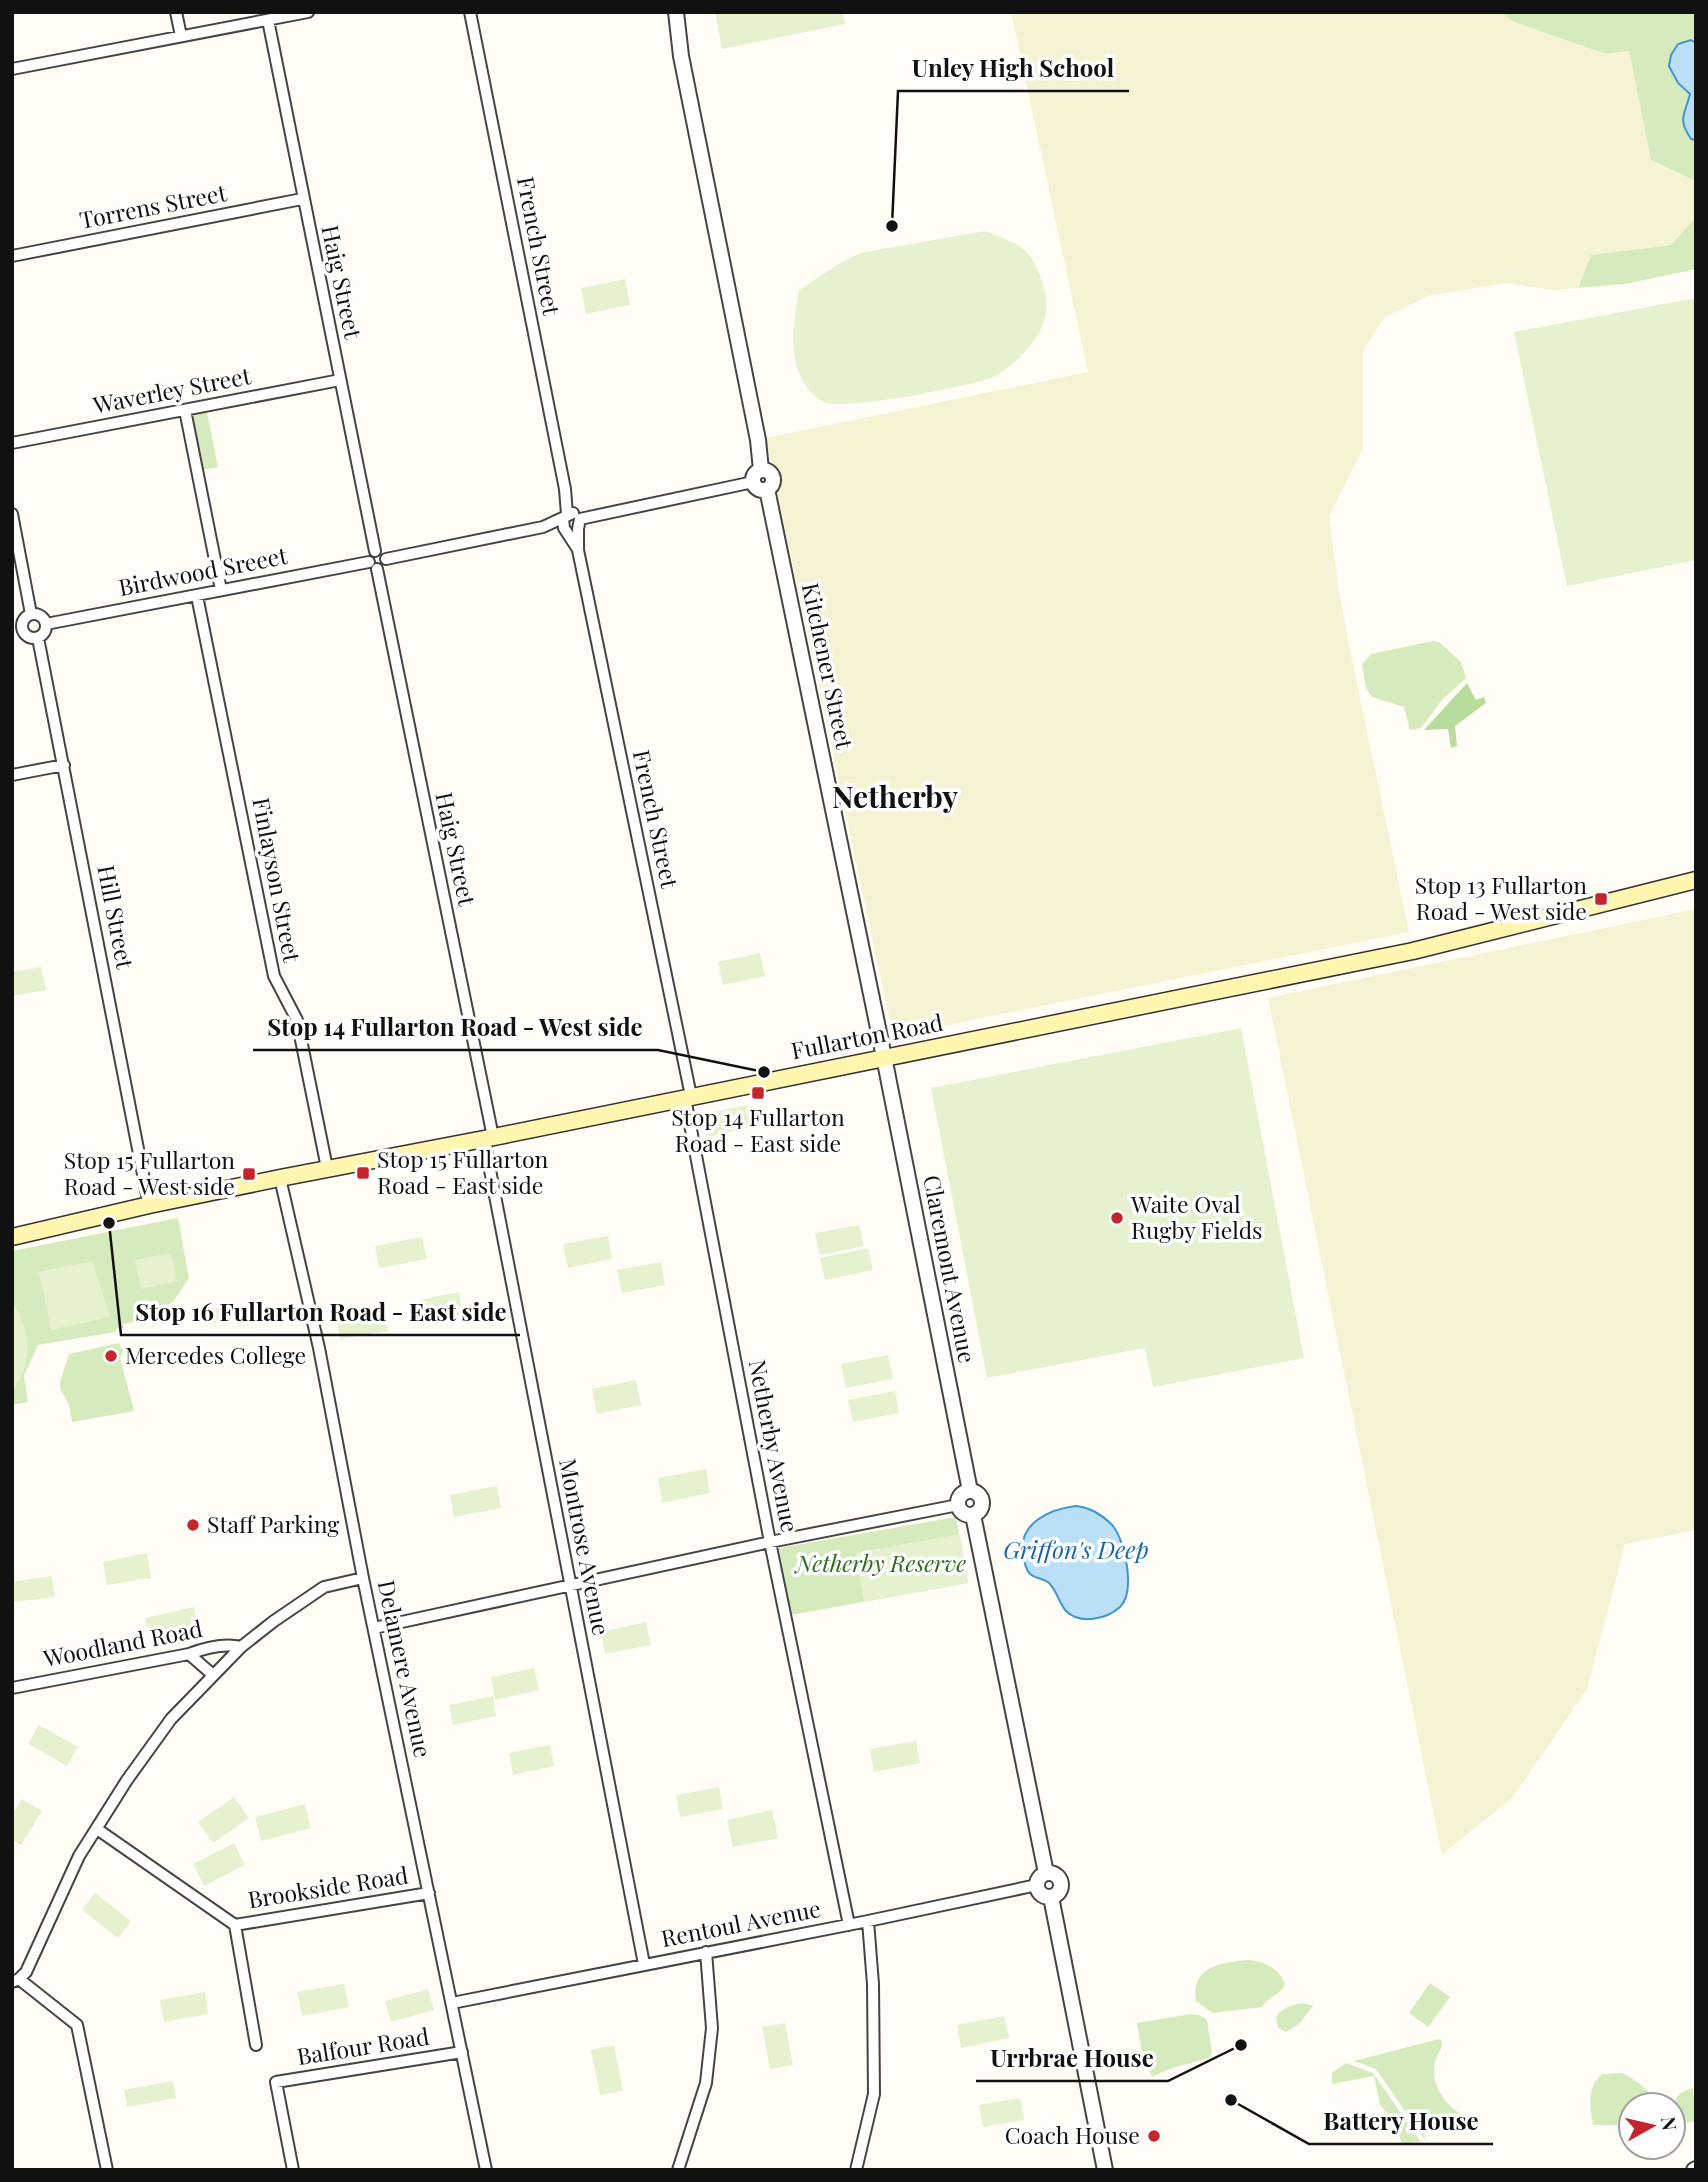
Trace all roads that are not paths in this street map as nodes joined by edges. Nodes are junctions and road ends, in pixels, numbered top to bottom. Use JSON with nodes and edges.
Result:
{"nodes":[{"id":1,"x":176,"y":12,"type":"edge"},
{"id":2,"x":308,"y":12,"type":"edge"},
{"id":3,"x":470,"y":12,"type":"edge"},
{"id":4,"x":676,"y":12,"type":"edge"},
{"id":5,"x":268,"y":20,"type":"junction"},
{"id":6,"x":181,"y":37,"type":"junction"},
{"id":7,"x":12,"y":69,"type":"edge"},
{"id":8,"x":302,"y":199,"type":"junction"},
{"id":9,"x":12,"y":256,"type":"edge"},
{"id":10,"x":340,"y":380,"type":"junction"},
{"id":11,"x":185,"y":410,"type":"junction"},
{"id":12,"x":12,"y":443,"type":"edge"},
{"id":13,"x":757,"y":476,"type":"junction"},
{"id":14,"x":12,"y":514,"type":"edge"},
{"id":15,"x":571,"y":522,"type":"junction"},
{"id":16,"x":373,"y":561,"type":"junction"},
{"id":17,"x":221,"y":590,"type":"junction"},
{"id":18,"x":197,"y":596,"type":"junction"},
{"id":19,"x":31,"y":614,"type":"junction"},
{"id":20,"x":46,"y":624,"type":"junction"},
{"id":21,"x":18,"y":631,"type":"edge"},
{"id":22,"x":38,"y":638,"type":"junction"},
{"id":23,"x":64,"y":765,"type":"junction"},
{"id":24,"x":12,"y":775,"type":"edge"},
{"id":25,"x":1696,"y":880,"type":"edge"},
{"id":26,"x":884,"y":1057,"type":"junction"},
{"id":27,"x":688,"y":1097,"type":"junction"},
{"id":28,"x":488,"y":1138,"type":"junction"},
{"id":29,"x":327,"y":1168,"type":"junction"},
{"id":30,"x":280,"y":1178,"type":"junction"},
{"id":31,"x":149,"y":1205,"type":"junction"},
{"id":32,"x":12,"y":1234,"type":"edge"},
{"id":33,"x":970,"y":1491,"type":"junction"},
{"id":34,"x":958,"y":1505,"type":"junction"},
{"id":35,"x":973,"y":1516,"type":"junction"},
{"id":36,"x":771,"y":1542,"type":"junction"},
{"id":37,"x":363,"y":1578,"type":"junction"},
{"id":38,"x":570,"y":1587,"type":"junction"},
{"id":39,"x":374,"y":1628,"type":"junction"},
{"id":40,"x":241,"y":1647,"type":"junction"},
{"id":41,"x":189,"y":1654,"type":"junction"},
{"id":42,"x":213,"y":1675,"type":"junction"},
{"id":43,"x":12,"y":1688,"type":"edge"},
{"id":44,"x":97,"y":1829,"type":"junction"},
{"id":45,"x":1041,"y":1879,"type":"junction"},
{"id":46,"x":429,"y":1893,"type":"junction"},
{"id":47,"x":1051,"y":1897,"type":"junction"},
{"id":48,"x":868,"y":1921,"type":"junction"},
{"id":49,"x":235,"y":1925,"type":"junction"},
{"id":50,"x":849,"y":1925,"type":"junction"},
{"id":51,"x":706,"y":1952,"type":"junction"},
{"id":52,"x":644,"y":1964,"type":"junction"},
{"id":53,"x":16,"y":1980,"type":"edge"},
{"id":54,"x":452,"y":2003,"type":"junction"},
{"id":55,"x":256,"y":2045,"type":"dead end"},
{"id":56,"x":462,"y":2052,"type":"junction"},
{"id":57,"x":107,"y":2170,"type":"edge"},
{"id":58,"x":293,"y":2170,"type":"edge"},
{"id":59,"x":486,"y":2170,"type":"edge"},
{"id":60,"x":678,"y":2170,"type":"edge"},
{"id":61,"x":856,"y":2170,"type":"edge"},
{"id":62,"x":1105,"y":2170,"type":"edge"}],
"edges":[{"from":1,"to":6,"type":"street"},
{"from":2,"to":5,"type":"street"},
{"from":3,"to":15,"type":"street","name":"French Street"},
{"from":4,"to":13,"type":"street"},
{"from":5,"to":6,"type":"street"},
{"from":5,"to":8,"type":"street","name":"Haig Street"},
{"from":6,"to":7,"type":"street"},
{"from":8,"to":9,"type":"street","name":"Torrens Street"},
{"from":8,"to":10,"type":"street","name":"Haig Street"},
{"from":10,"to":11,"type":"street","name":"Waverley Street"},
{"from":10,"to":16,"type":"street","name":"Haig Street"},
{"from":11,"to":12,"type":"street","name":"Waverley Street"},
{"from":11,"to":17,"type":"street"},
{"from":13,"to":15,"type":"street"},
{"from":13,"to":26,"type":"street","name":"Kitchener Street"},
{"from":14,"to":19,"type":"street"},
{"from":15,"to":16,"type":"street"},
{"from":15,"to":27,"type":"street","name":"French Street"},
{"from":16,"to":17,"type":"street","name":"Birdwood Sreeet"},
{"from":16,"to":28,"type":"street","name":"Haig Street"},
{"from":17,"to":18,"type":"street","name":"Birdwood Sreeet"},
{"from":18,"to":20,"type":"street","name":"Birdwood Sreeet"},
{"from":18,"to":29,"type":"street","name":"Finlayson Street"},
{"from":19,"to":20,"type":"street"},
{"from":19,"to":21,"type":"street"},
{"from":20,"to":22,"type":"street"},
{"from":21,"to":22,"type":"street"},
{"from":22,"to":23,"type":"street","name":"Hill Street"},
{"from":23,"to":24,"type":"street"},
{"from":23,"to":31,"type":"street","name":"Hill Street"},
{"from":25,"to":26,"type":"main road","name":"Fullarton Road"},
{"from":26,"to":27,"type":"main road","name":"Fullarton Road"},
{"from":26,"to":33,"type":"street","name":"Claremont Avenue"},
{"from":27,"to":28,"type":"main road","name":"Fullarton Road"},
{"from":27,"to":36,"type":"street","name":"Netherby Avenue"},
{"from":28,"to":29,"type":"main road","name":"Fullarton Road"},
{"from":28,"to":38,"type":"street","name":"Montrose Avenue"},
{"from":29,"to":30,"type":"main road","name":"Fullarton Road"},
{"from":30,"to":31,"type":"main road","name":"Fullarton Road"},
{"from":30,"to":37,"type":"street","name":"Delamere Avenue"},
{"from":31,"to":32,"type":"main road","name":"Fullarton Road"},
{"from":33,"to":34,"type":"street"},
{"from":33,"to":35,"type":"street"},
{"from":34,"to":35,"type":"street"},
{"from":34,"to":36,"type":"street"},
{"from":35,"to":45,"type":"street"},
{"from":36,"to":38,"type":"street"},
{"from":36,"to":50,"type":"street","name":"Netherby Avenue"},
{"from":37,"to":39,"type":"street","name":"Delamere Avenue"},
{"from":37,"to":40,"type":"street"},
{"from":38,"to":39,"type":"street"},
{"from":38,"to":52,"type":"street","name":"Montrose Avenue"},
{"from":39,"to":46,"type":"street","name":"Delamere Avenue"},
{"from":40,"to":41,"type":"street","name":"Woodland Road"},
{"from":40,"to":42,"type":"street"},
{"from":41,"to":42,"type":"street"},
{"from":41,"to":43,"type":"street","name":"Woodland Road"},
{"from":42,"to":44,"type":"street"},
{"from":44,"to":49,"type":"street","name":"Brookside Road"},
{"from":44,"to":53,"type":"street"},
{"from":45,"to":47,"type":"street"},
{"from":45,"to":47,"type":"street"},
{"from":45,"to":48,"type":"street","name":"Rentoul Avenue"},
{"from":46,"to":49,"type":"street","name":"Brookside Road"},
{"from":46,"to":54,"type":"street","name":"Delamere Avenue"},
{"from":47,"to":62,"type":"street"},
{"from":48,"to":50,"type":"street","name":"Rentoul Avenue"},
{"from":48,"to":61,"type":"street"},
{"from":49,"to":55,"type":"street"},
{"from":50,"to":51,"type":"street","name":"Rentoul Avenue"},
{"from":51,"to":52,"type":"street","name":"Rentoul Avenue"},
{"from":51,"to":60,"type":"street"},
{"from":52,"to":54,"type":"street","name":"Rentoul Avenue"},
{"from":53,"to":57,"type":"street"},
{"from":54,"to":56,"type":"street","name":"Delamere Avenue"},
{"from":56,"to":58,"type":"street","name":"Balfour Road"},
{"from":56,"to":59,"type":"street","name":"Delamere Avenue"}]}
